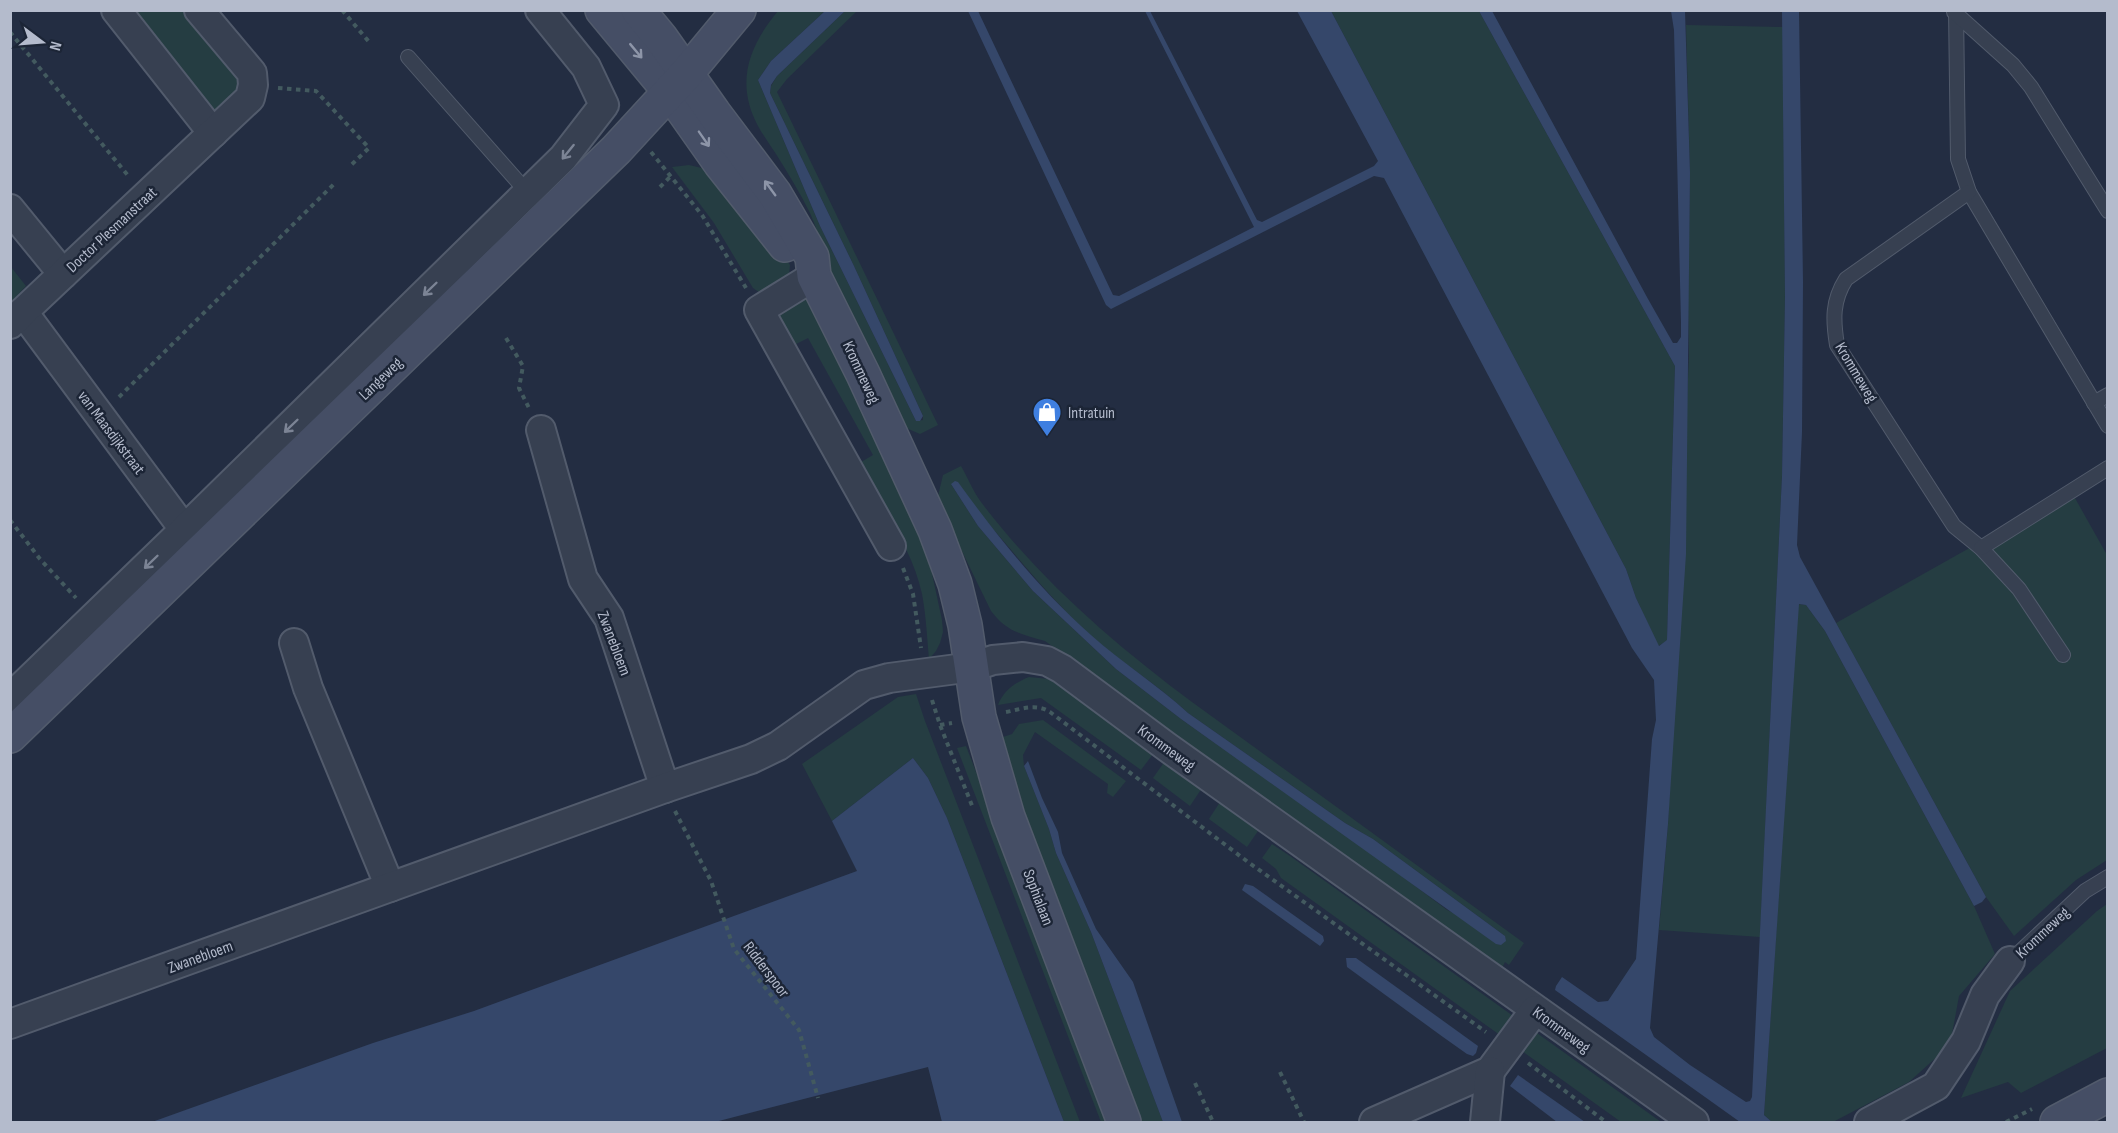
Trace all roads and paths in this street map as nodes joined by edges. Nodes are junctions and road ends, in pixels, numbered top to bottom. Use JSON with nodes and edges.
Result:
{"nodes":[{"id":1,"x":116,"y":10,"type":"edge"},
{"id":2,"x":199,"y":10,"type":"edge"},
{"id":3,"x":342,"y":10,"type":"edge"},
{"id":4,"x":540,"y":10,"type":"edge"},
{"id":5,"x":602,"y":10,"type":"edge"},
{"id":6,"x":638,"y":10,"type":"edge"},
{"id":7,"x":739,"y":10,"type":"edge"},
{"id":8,"x":1955,"y":12,"type":"edge"},
{"id":9,"x":10,"y":32,"type":"edge"},
{"id":10,"x":370,"y":43,"type":"dead end"},
{"id":11,"x":408,"y":57,"type":"dead end"},
{"id":12,"x":678,"y":83,"type":"junction"},
{"id":13,"x":253,"y":85,"type":"junction"},
{"id":14,"x":633,"y":131,"type":"junction"},
{"id":15,"x":213,"y":133,"type":"junction"},
{"id":16,"x":350,"y":166,"type":"dead end"},
{"id":17,"x":671,"y":176,"type":"junction"},
{"id":18,"x":336,"y":182,"type":"dead end"},
{"id":19,"x":660,"y":187,"type":"dead end"},
{"id":20,"x":1969,"y":192,"type":"junction"},
{"id":21,"x":528,"y":193,"type":"junction"},
{"id":22,"x":145,"y":196,"type":"junction"},
{"id":23,"x":10,"y":209,"type":"edge"},
{"id":24,"x":2108,"y":211,"type":"edge"},
{"id":25,"x":63,"y":274,"type":"junction"},
{"id":26,"x":814,"y":276,"type":"junction"},
{"id":27,"x":759,"y":310,"type":"junction"},
{"id":28,"x":17,"y":318,"type":"edge"},
{"id":29,"x":506,"y":338,"type":"dead end"},
{"id":30,"x":2108,"y":395,"type":"edge"},
{"id":31,"x":2094,"y":403,"type":"junction"},
{"id":32,"x":101,"y":417,"type":"junction"},
{"id":33,"x":2108,"y":426,"type":"edge"},
{"id":34,"x":541,"y":430,"type":"joint"},
{"id":35,"x":2108,"y":468,"type":"edge"},
{"id":36,"x":10,"y":520,"type":"edge"},
{"id":37,"x":193,"y":541,"type":"junction"},
{"id":38,"x":891,"y":546,"type":"joint"},
{"id":39,"x":1981,"y":548,"type":"junction"},
{"id":40,"x":94,"y":617,"type":"junction"},
{"id":41,"x":294,"y":643,"type":"dead end"},
{"id":42,"x":2063,"y":655,"type":"dead end"},
{"id":43,"x":972,"y":667,"type":"junction"},
{"id":44,"x":926,"y":674,"type":"junction"},
{"id":45,"x":10,"y":698,"type":"edge"},
{"id":46,"x":980,"y":717,"type":"junction"},
{"id":47,"x":940,"y":725,"type":"dead end"},
{"id":48,"x":10,"y":736,"type":"edge"},
{"id":49,"x":666,"y":788,"type":"junction"},
{"id":50,"x":2108,"y":877,"type":"edge"},
{"id":51,"x":390,"y":887,"type":"junction"},
{"id":52,"x":2010,"y":961,"type":"joint"},
{"id":53,"x":1535,"y":1010,"type":"junction"},
{"id":54,"x":10,"y":1024,"type":"edge"},
{"id":55,"x":1508,"y":1048,"type":"junction"},
{"id":56,"x":1490,"y":1071,"type":"junction"},
{"id":57,"x":1280,"y":1072,"type":"dead end"},
{"id":58,"x":1195,"y":1083,"type":"dead end"},
{"id":59,"x":2108,"y":1095,"type":"edge"},
{"id":60,"x":818,"y":1098,"type":"dead end"},
{"id":61,"x":1124,"y":1122,"type":"edge"},
{"id":62,"x":1212,"y":1122,"type":"edge"},
{"id":63,"x":1304,"y":1122,"type":"edge"},
{"id":64,"x":1374,"y":1122,"type":"edge"},
{"id":65,"x":1485,"y":1122,"type":"edge"},
{"id":66,"x":1606,"y":1122,"type":"edge"},
{"id":67,"x":1694,"y":1122,"type":"edge"},
{"id":68,"x":1869,"y":1122,"type":"edge"},
{"id":69,"x":2057,"y":1122,"type":"edge"}],
"edges":[{"from":1,"to":15,"type":"street"},
{"from":2,"to":13,"type":"street"},
{"from":3,"to":10,"type":"path"},
{"from":4,"to":21,"type":"street","name":"Langeweg","one_way":true},
{"from":5,"to":12,"type":"street","one_way":true},
{"from":6,"to":12,"type":"street"},
{"from":7,"to":12,"type":"street","name":"Langeweg"},
{"from":8,"to":20,"type":"lane"},
{"from":8,"to":24,"type":"lane"},
{"from":9,"to":22,"type":"path"},
{"from":11,"to":21,"type":"lane"},
{"from":12,"to":14,"type":"street","name":"Langeweg"},
{"from":12,"to":26,"type":"street","name":"Krommeweg"},
{"from":13,"to":15,"type":"street","name":"Doctor Plesmanstraat"},
{"from":13,"to":16,"type":"path"},
{"from":14,"to":17,"type":"path"},
{"from":14,"to":37,"type":"street","name":"Langeweg"},
{"from":15,"to":22,"type":"street","name":"Doctor Plesmanstraat"},
{"from":17,"to":19,"type":"path"},
{"from":17,"to":27,"type":"path"},
{"from":18,"to":32,"type":"path"},
{"from":20,"to":31,"type":"lane"},
{"from":20,"to":39,"type":"lane","name":"Krommeweg"},
{"from":21,"to":37,"type":"street","name":"Langeweg","one_way":true},
{"from":22,"to":25,"type":"street","name":"Doctor Plesmanstraat"},
{"from":23,"to":25,"type":"street"},
{"from":25,"to":28,"type":"street","name":"Doctor Plesmanstraat"},
{"from":26,"to":27,"type":"street"},
{"from":26,"to":43,"type":"street","name":"Krommeweg"},
{"from":27,"to":38,"type":"street"},
{"from":28,"to":32,"type":"street","name":"van Maasdijkstraat"},
{"from":29,"to":34,"type":"path"},
{"from":30,"to":31,"type":"lane"},
{"from":31,"to":33,"type":"lane"},
{"from":32,"to":37,"type":"street","name":"van Maasdijkstraat"},
{"from":34,"to":49,"type":"street","name":"Zwanebloem"},
{"from":35,"to":39,"type":"lane"},
{"from":36,"to":40,"type":"path"},
{"from":37,"to":40,"type":"street","name":"Langeweg","one_way":true},
{"from":37,"to":48,"type":"street","name":"Langeweg"},
{"from":38,"to":44,"type":"path"},
{"from":39,"to":42,"type":"lane","name":"Krommeweg"},
{"from":40,"to":45,"type":"street","name":"Langeweg"},
{"from":41,"to":51,"type":"street"},
{"from":43,"to":44,"type":"street","name":"Zwanebloem"},
{"from":43,"to":46,"type":"street","name":"Sophialaan"},
{"from":43,"to":53,"type":"street","name":"Krommeweg"},
{"from":44,"to":49,"type":"street","name":"Zwanebloem"},
{"from":46,"to":47,"type":"path"},
{"from":46,"to":55,"type":"path"},
{"from":46,"to":61,"type":"street","name":"Sophialaan"},
{"from":49,"to":51,"type":"street","name":"Zwanebloem"},
{"from":49,"to":60,"type":"path","name":"Ridderspoor"},
{"from":50,"to":52,"type":"lane","name":"Krommeweg"},
{"from":51,"to":54,"type":"street","name":"Zwanebloem"},
{"from":52,"to":68,"type":"street","name":"Krommeweg"},
{"from":53,"to":55,"type":"street"},
{"from":53,"to":67,"type":"street","name":"Krommeweg"},
{"from":55,"to":56,"type":"street"},
{"from":55,"to":66,"type":"path"},
{"from":56,"to":64,"type":"street"},
{"from":56,"to":65,"type":"street"},
{"from":57,"to":63,"type":"path"},
{"from":58,"to":62,"type":"path"},
{"from":59,"to":69,"type":"street"}]}
